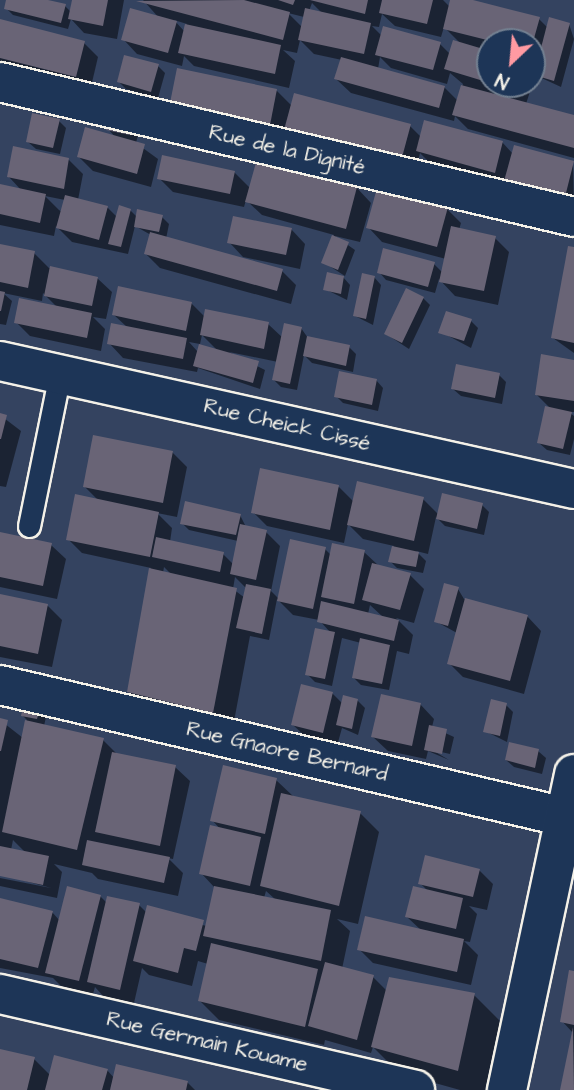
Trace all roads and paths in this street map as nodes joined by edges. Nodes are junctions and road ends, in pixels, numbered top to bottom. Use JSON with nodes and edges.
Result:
{"nodes":[{"id":1,"x":0,"y":82,"type":"edge"},
{"id":2,"x":574,"y":217,"type":"edge"},
{"id":3,"x":0,"y":361,"type":"edge"},
{"id":4,"x":60,"y":373,"type":"junction"},
{"id":5,"x":574,"y":489,"type":"edge"},
{"id":6,"x":29,"y":526,"type":"dead end"},
{"id":7,"x":0,"y":685,"type":"edge"},
{"id":8,"x":574,"y":774,"type":"edge"},
{"id":9,"x":570,"y":818,"type":"edge"},
{"id":10,"x":0,"y":995,"type":"edge"},
{"id":11,"x":415,"y":1090,"type":"edge"},
{"id":12,"x":508,"y":1090,"type":"edge"}],
"edges":[{"from":1,"to":2,"type":"street","name":"Rue de la Dignité"},
{"from":3,"to":4,"type":"street","name":"Rue Cheick Cissé"},
{"from":4,"to":5,"type":"street","name":"Rue Cheick Cissé"},
{"from":4,"to":6,"type":"lane"},
{"from":7,"to":9,"type":"street","name":"Rue Gnaore Bernard"},
{"from":8,"to":9,"type":"street"},
{"from":9,"to":12,"type":"street"},
{"from":10,"to":11,"type":"street","name":"Rue Germain Kouame"}]}
